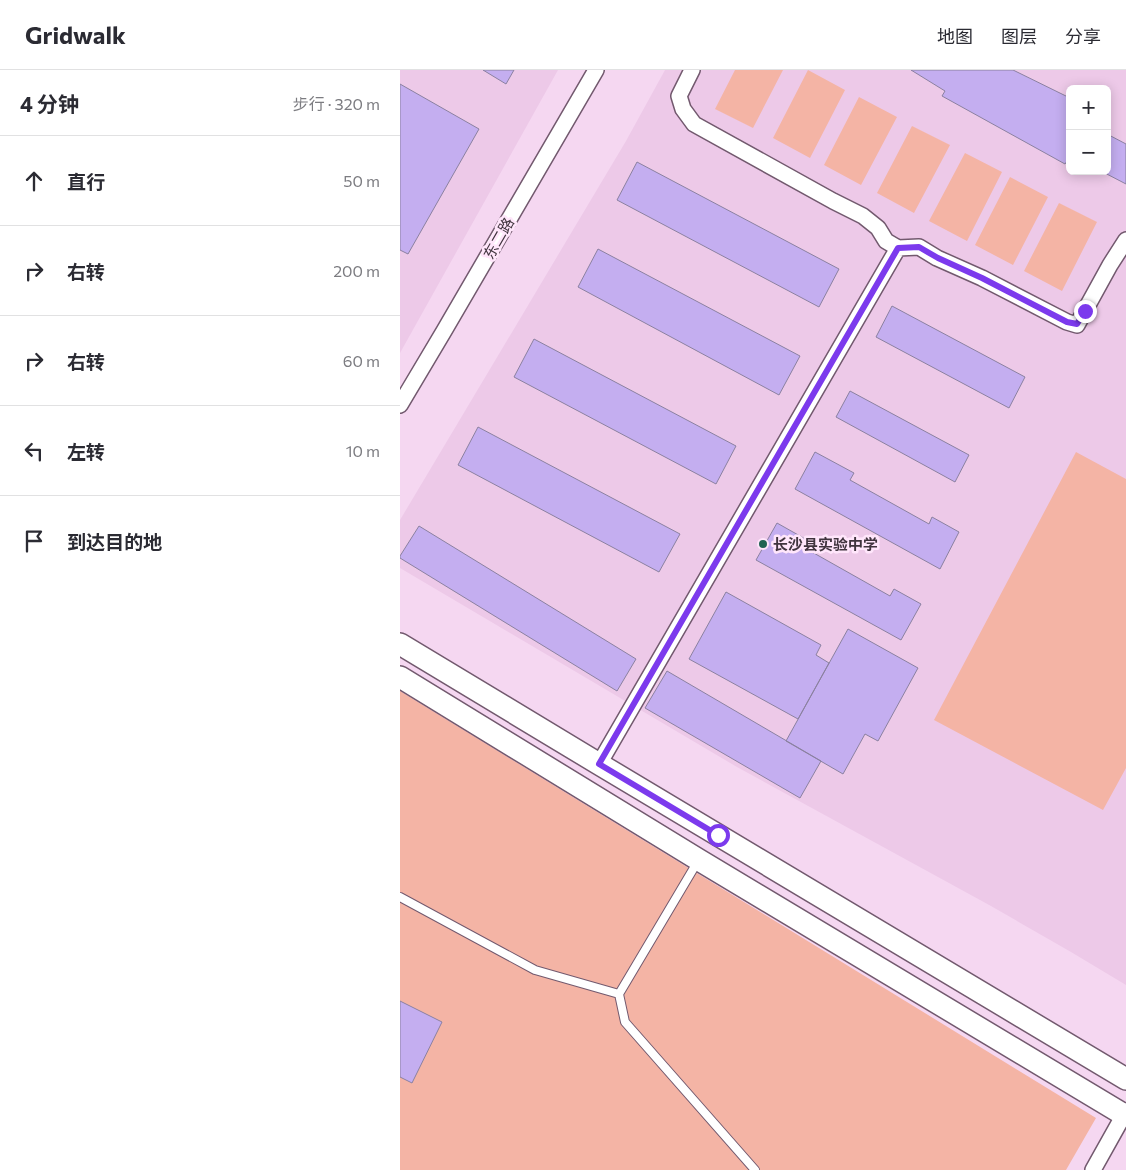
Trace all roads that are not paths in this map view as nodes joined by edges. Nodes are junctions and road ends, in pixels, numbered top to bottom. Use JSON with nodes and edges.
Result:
{"nodes":[{"id":1,"x":596,"y":70,"type":"edge"},
{"id":2,"x":692,"y":70,"type":"edge"},
{"id":3,"x":1126,"y":240,"type":"edge"},
{"id":4,"x":898,"y":248,"type":"junction"},
{"id":5,"x":400,"y":406,"type":"edge"},
{"id":6,"x":400,"y":644,"type":"edge"},
{"id":7,"x":400,"y":677,"type":"edge"},
{"id":8,"x":599,"y":764,"type":"junction"},
{"id":9,"x":699,"y":860,"type":"junction"},
{"id":10,"x":400,"y":897,"type":"edge"},
{"id":11,"x":620,"y":994,"type":"junction"},
{"id":12,"x":1126,"y":1079,"type":"edge"},
{"id":13,"x":1125,"y":1114,"type":"edge"},
{"id":14,"x":755,"y":1170,"type":"edge"},
{"id":15,"x":1093,"y":1170,"type":"edge"}],
"edges":[{"from":1,"to":5,"type":"street","name":"东二路"},
{"from":2,"to":4,"type":"street"},
{"from":3,"to":4,"type":"street"},
{"from":4,"to":8,"type":"street"},
{"from":6,"to":8,"type":"street"},
{"from":7,"to":9,"type":"street"},
{"from":8,"to":12,"type":"street"},
{"from":9,"to":11,"type":"lane"},
{"from":9,"to":13,"type":"street"},
{"from":10,"to":11,"type":"lane"},
{"from":11,"to":14,"type":"lane"},
{"from":13,"to":15,"type":"street"}]}
